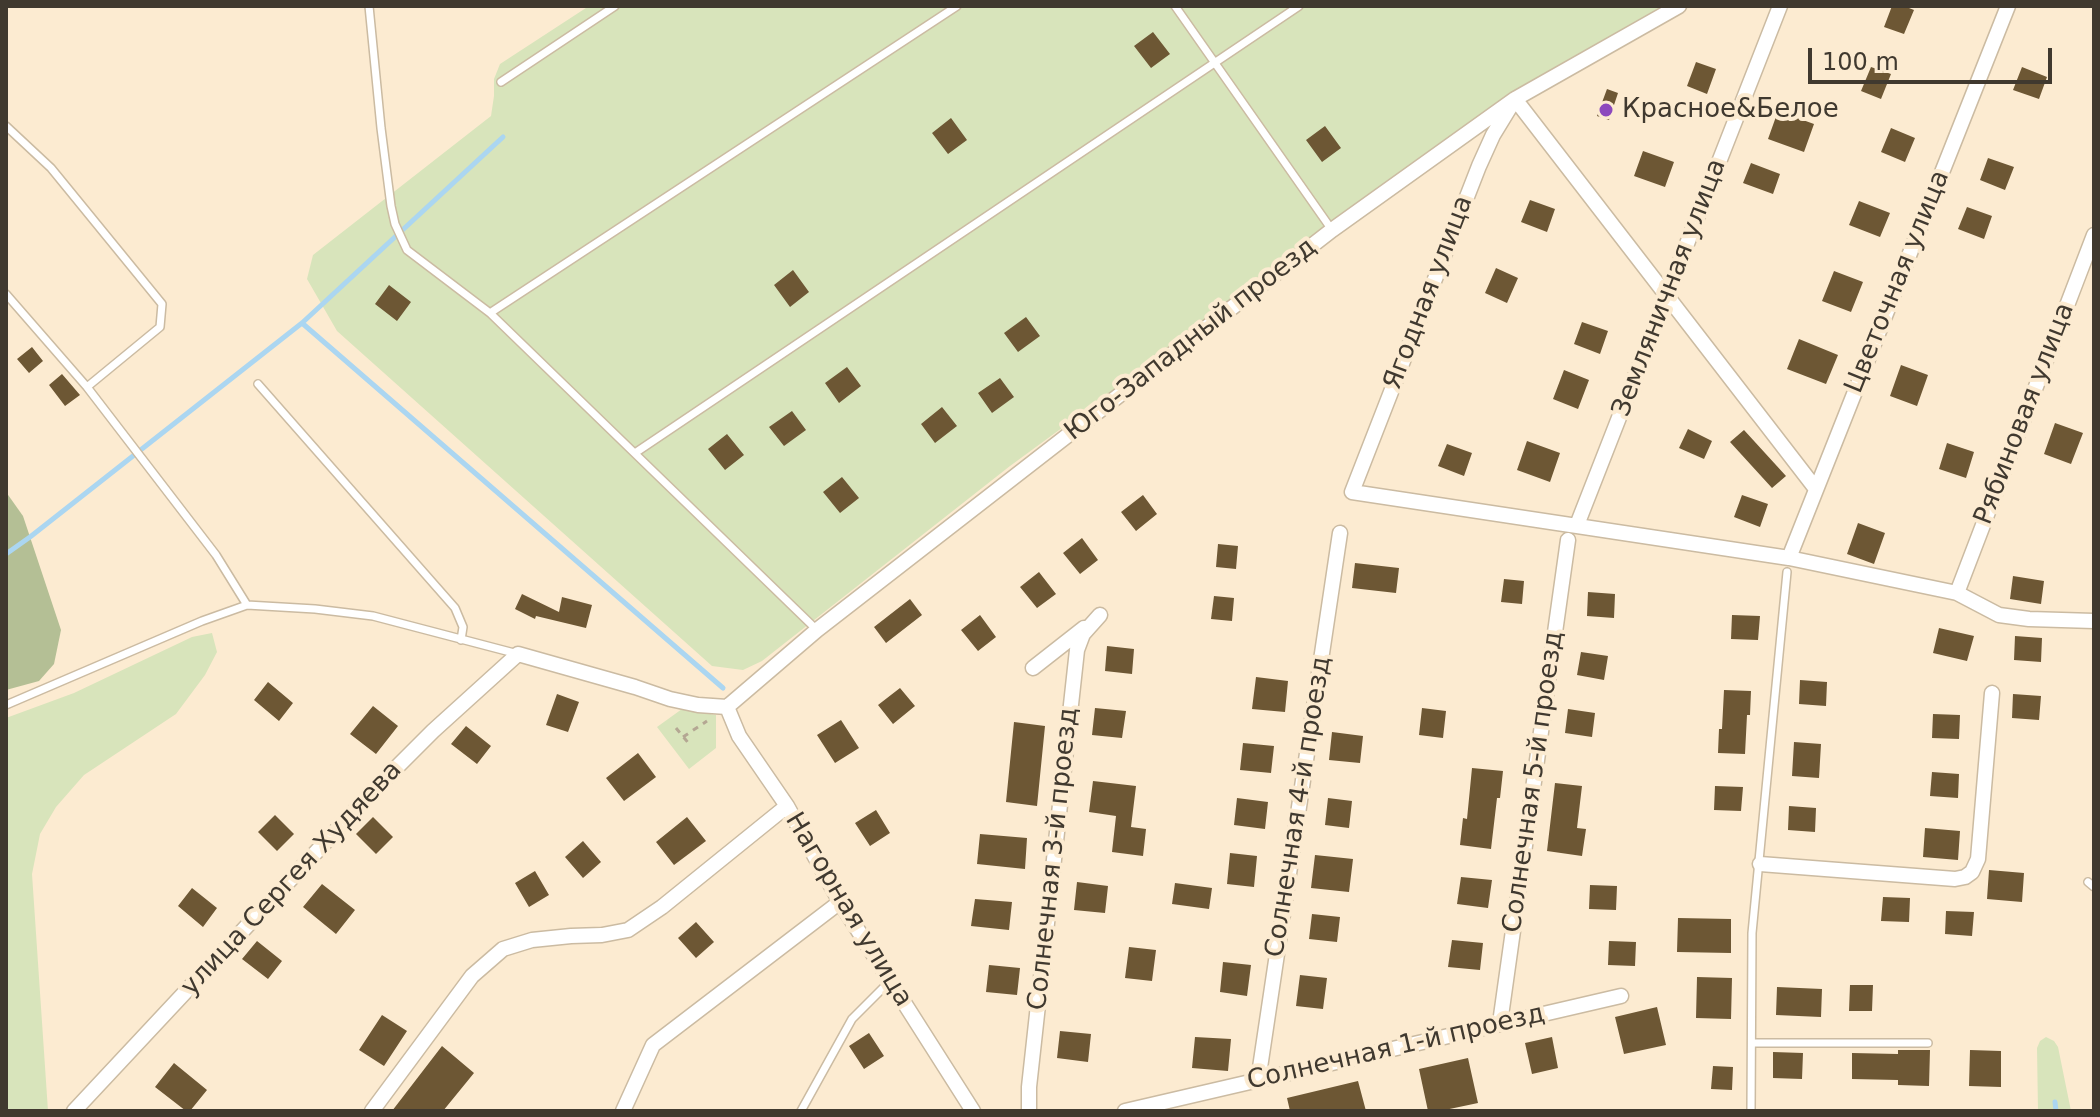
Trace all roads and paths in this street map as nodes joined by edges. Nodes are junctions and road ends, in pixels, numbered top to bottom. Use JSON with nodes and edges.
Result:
{"nodes":[{"id":1,"x":369,"y":6,"type":"edge"},
{"id":2,"x":615,"y":6,"type":"edge"},
{"id":3,"x":957,"y":6,"type":"edge"},
{"id":4,"x":1175,"y":6,"type":"edge"},
{"id":5,"x":1299,"y":6,"type":"edge"},
{"id":6,"x":1679,"y":6,"type":"edge"},
{"id":7,"x":1780,"y":6,"type":"edge"},
{"id":8,"x":2008,"y":6,"type":"edge"},
{"id":9,"x":1215,"y":63,"type":"junction"},
{"id":10,"x":501,"y":82,"type":"dead end"},
{"id":11,"x":1515,"y":99,"type":"junction"},
{"id":12,"x":6,"y":126,"type":"edge"},
{"id":13,"x":1332,"y":230,"type":"junction"},
{"id":14,"x":2094,"y":235,"type":"edge"},
{"id":15,"x":6,"y":294,"type":"edge"},
{"id":16,"x":1667,"y":297,"type":"junction"},
{"id":17,"x":490,"y":313,"type":"junction"},
{"id":18,"x":258,"y":384,"type":"dead end"},
{"id":19,"x":87,"y":387,"type":"junction"},
{"id":20,"x":635,"y":453,"type":"junction"},
{"id":21,"x":1816,"y":489,"type":"junction"},
{"id":22,"x":1577,"y":525,"type":"junction"},
{"id":23,"x":1340,"y":533,"type":"dead end"},
{"id":24,"x":1568,"y":540,"type":"dead end"},
{"id":25,"x":1788,"y":565,"type":"junction"},
{"id":26,"x":1957,"y":593,"type":"junction"},
{"id":27,"x":247,"y":605,"type":"junction"},
{"id":28,"x":2094,"y":621,"type":"edge"},
{"id":29,"x":817,"y":630,"type":"junction"},
{"id":30,"x":461,"y":640,"type":"junction"},
{"id":31,"x":518,"y":654,"type":"junction"},
{"id":32,"x":1033,"y":668,"type":"dead end"},
{"id":33,"x":1992,"y":693,"type":"dead end"},
{"id":34,"x":6,"y":705,"type":"edge"},
{"id":35,"x":727,"y":707,"type":"junction"},
{"id":36,"x":676,"y":728,"type":"dead end"},
{"id":37,"x":683,"y":737,"type":"junction"},
{"id":38,"x":690,"y":745,"type":"dead end"},
{"id":39,"x":787,"y":806,"type":"junction"},
{"id":40,"x":1760,"y":864,"type":"junction"},
{"id":41,"x":840,"y":902,"type":"junction"},
{"id":42,"x":890,"y":981,"type":"junction"},
{"id":43,"x":1621,"y":996,"type":"dead end"},
{"id":44,"x":1500,"y":1023,"type":"junction"},
{"id":45,"x":1752,"y":1043,"type":"junction"},
{"id":46,"x":1928,"y":1043,"type":"dead end"},
{"id":47,"x":1258,"y":1081,"type":"junction"},
{"id":48,"x":74,"y":1111,"type":"edge"},
{"id":49,"x":372,"y":1111,"type":"edge"},
{"id":50,"x":623,"y":1111,"type":"edge"},
{"id":51,"x":801,"y":1111,"type":"edge"},
{"id":52,"x":973,"y":1111,"type":"edge"},
{"id":53,"x":1029,"y":1111,"type":"edge"},
{"id":54,"x":1125,"y":1111,"type":"edge"},
{"id":55,"x":1751,"y":1111,"type":"edge"}],
"edges":[{"from":1,"to":17,"type":"lane"},
{"from":2,"to":10,"type":"lane"},
{"from":3,"to":17,"type":"lane"},
{"from":4,"to":9,"type":"lane"},
{"from":5,"to":9,"type":"lane"},
{"from":6,"to":11,"type":"street","name":"Юго-Западный проезд"},
{"from":7,"to":16,"type":"street","name":"Земляничная улица"},
{"from":8,"to":21,"type":"street","name":"Цветочная улица"},
{"from":9,"to":13,"type":"lane"},
{"from":9,"to":20,"type":"lane"},
{"from":11,"to":13,"type":"street","name":"Юго-Западный проезд"},
{"from":11,"to":16,"type":"street"},
{"from":11,"to":22,"type":"street","name":"Ягодная улица"},
{"from":12,"to":19,"type":"lane"},
{"from":13,"to":29,"type":"street","name":"Юго-Западный проезд"},
{"from":14,"to":26,"type":"street","name":"Рябиновая улица"},
{"from":15,"to":19,"type":"lane"},
{"from":16,"to":21,"type":"street"},
{"from":16,"to":22,"type":"street","name":"Земляничная улица"},
{"from":17,"to":20,"type":"lane"},
{"from":18,"to":30,"type":"lane"},
{"from":19,"to":27,"type":"lane"},
{"from":20,"to":29,"type":"lane"},
{"from":21,"to":25,"type":"street","name":"Цветочная улица"},
{"from":22,"to":25,"type":"street"},
{"from":23,"to":47,"type":"street","name":"Солнечная 4-й проезд"},
{"from":24,"to":44,"type":"street","name":"Солнечная 5-й проезд"},
{"from":25,"to":26,"type":"street"},
{"from":25,"to":40,"type":"lane"},
{"from":26,"to":28,"type":"street"},
{"from":27,"to":30,"type":"lane"},
{"from":27,"to":34,"type":"lane"},
{"from":29,"to":35,"type":"street","name":"Юго-Западный проезд"},
{"from":30,"to":31,"type":"lane"},
{"from":31,"to":35,"type":"street"},
{"from":31,"to":48,"type":"street","name":"улица Сергея Худяева"},
{"from":32,"to":53,"type":"street","name":"Солнечная 3-й проезд"},
{"from":33,"to":40,"type":"street"},
{"from":35,"to":37,"type":"path"},
{"from":35,"to":39,"type":"street","name":"Нагорная улица"},
{"from":36,"to":37,"type":"path"},
{"from":37,"to":38,"type":"path"},
{"from":39,"to":41,"type":"street","name":"Нагорная улица"},
{"from":39,"to":49,"type":"street"},
{"from":40,"to":45,"type":"lane"},
{"from":41,"to":42,"type":"street","name":"Нагорная улица"},
{"from":41,"to":50,"type":"street"},
{"from":42,"to":51,"type":"lane"},
{"from":42,"to":52,"type":"street","name":"Нагорная улица"},
{"from":43,"to":44,"type":"street","name":"Солнечная 1-й проезд"},
{"from":44,"to":47,"type":"street","name":"Солнечная 1-й проезд"},
{"from":45,"to":46,"type":"lane"},
{"from":45,"to":55,"type":"lane"},
{"from":47,"to":54,"type":"street","name":"Солнечная 1-й проезд"}]}
